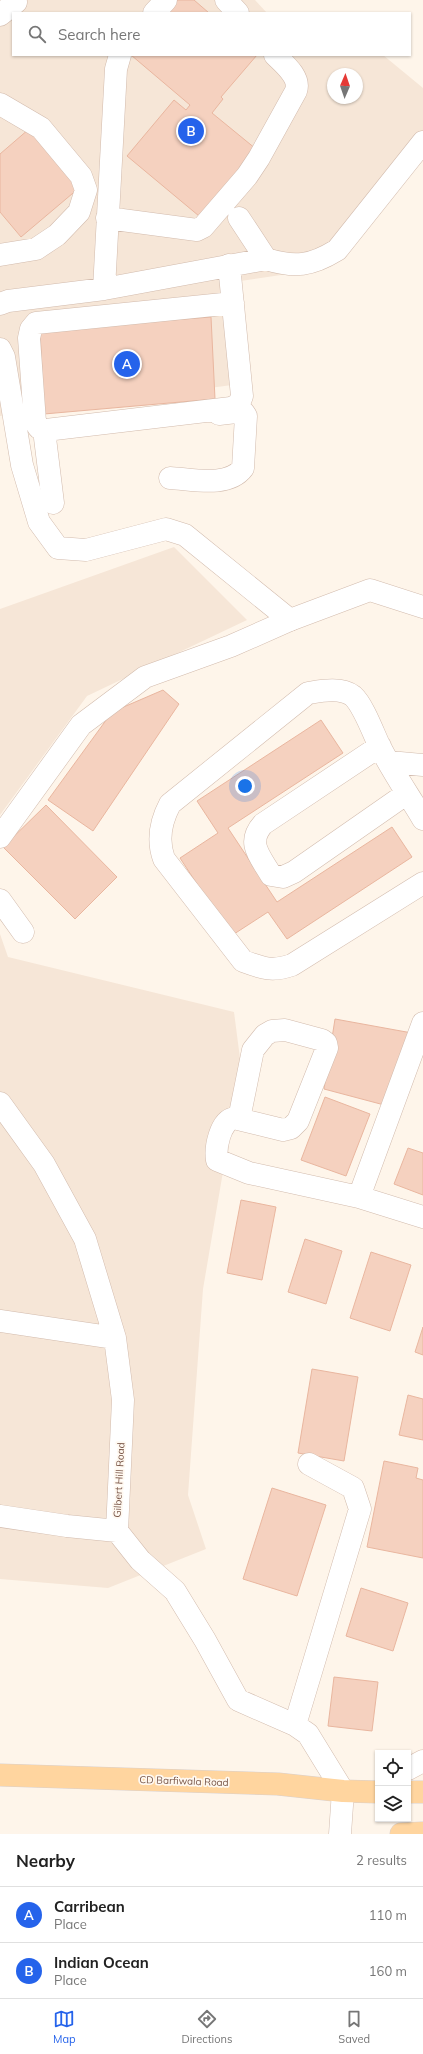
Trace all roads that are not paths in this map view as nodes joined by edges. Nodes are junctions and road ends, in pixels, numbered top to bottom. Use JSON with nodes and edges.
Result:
{"nodes":[{"id":1,"x":166,"y":0,"type":"edge"},
{"id":2,"x":226,"y":0,"type":"edge"},
{"id":3,"x":155,"y":12,"type":"edge"},
{"id":4,"x":237,"y":12,"type":"edge"},
{"id":5,"x":120,"y":56,"type":"edge"},
{"id":6,"x":276,"y":56,"type":"edge"},
{"id":7,"x":0,"y":104,"type":"edge"},
{"id":8,"x":423,"y":142,"type":"edge"},
{"id":9,"x":107,"y":218,"type":"junction"},
{"id":10,"x":239,"y":218,"type":"dead end"},
{"id":11,"x":0,"y":255,"type":"edge"},
{"id":12,"x":266,"y":259,"type":"junction"},
{"id":13,"x":229,"y":265,"type":"junction"},
{"id":14,"x":104,"y":289,"type":"junction"},
{"id":15,"x":233,"y":303,"type":"junction"},
{"id":16,"x":0,"y":304,"type":"edge"},
{"id":17,"x":0,"y":349,"type":"edge"},
{"id":18,"x":45,"y":438,"type":"junction"},
{"id":19,"x":18,"y":441,"type":"junction"},
{"id":20,"x":170,"y":478,"type":"dead end"},
{"id":21,"x":53,"y":503,"type":"dead end"},
{"id":22,"x":423,"y":606,"type":"edge"},
{"id":23,"x":290,"y":620,"type":"junction"},
{"id":24,"x":384,"y":754,"type":"junction"},
{"id":25,"x":423,"y":765,"type":"edge"},
{"id":26,"x":406,"y":794,"type":"junction"},
{"id":27,"x":423,"y":819,"type":"edge"},
{"id":28,"x":0,"y":837,"type":"edge"},
{"id":29,"x":423,"y":883,"type":"edge"},
{"id":30,"x":0,"y":900,"type":"edge"},
{"id":31,"x":23,"y":932,"type":"dead end"},
{"id":32,"x":423,"y":1023,"type":"edge"},
{"id":33,"x":0,"y":1104,"type":"edge"},
{"id":34,"x":239,"y":1119,"type":"junction"},
{"id":35,"x":359,"y":1197,"type":"junction"},
{"id":36,"x":423,"y":1217,"type":"edge"},
{"id":37,"x":0,"y":1321,"type":"edge"},
{"id":38,"x":115,"y":1338,"type":"junction"},
{"id":39,"x":309,"y":1464,"type":"dead end"},
{"id":40,"x":0,"y":1516,"type":"edge"},
{"id":41,"x":117,"y":1531,"type":"junction"},
{"id":42,"x":295,"y":1725,"type":"junction"},
{"id":43,"x":423,"y":1761,"type":"edge"},
{"id":44,"x":411,"y":1767,"type":"edge"},
{"id":45,"x":0,"y":1775,"type":"edge"},
{"id":46,"x":375,"y":1790,"type":"edge"},
{"id":47,"x":343,"y":1791,"type":"junction"},
{"id":48,"x":411,"y":1792,"type":"edge"},
{"id":49,"x":423,"y":1792,"type":"edge"},
{"id":50,"x":423,"y":1833,"type":"edge"},
{"id":51,"x":340,"y":1834,"type":"edge"},
{"id":52,"x":401,"y":1834,"type":"edge"}],
"edges":[{"from":1,"to":3,"type":"street"},
{"from":2,"to":4,"type":"street"},
{"from":5,"to":9,"type":"street"},
{"from":6,"to":9,"type":"street"},
{"from":7,"to":11,"type":"street"},
{"from":8,"to":12,"type":"street"},
{"from":9,"to":14,"type":"street"},
{"from":10,"to":12,"type":"street"},
{"from":12,"to":13,"type":"street"},
{"from":13,"to":14,"type":"street"},
{"from":13,"to":15,"type":"street"},
{"from":14,"to":16,"type":"street"},
{"from":15,"to":15,"type":"street"},
{"from":17,"to":19,"type":"street"},
{"from":18,"to":19,"type":"street"},
{"from":18,"to":20,"type":"street"},
{"from":18,"to":21,"type":"street"},
{"from":19,"to":23,"type":"street"},
{"from":22,"to":23,"type":"street"},
{"from":23,"to":28,"type":"street"},
{"from":24,"to":25,"type":"street"},
{"from":24,"to":26,"type":"street"},
{"from":24,"to":26,"type":"street"},
{"from":24,"to":29,"type":"street"},
{"from":26,"to":27,"type":"street"},
{"from":30,"to":31,"type":"street"},
{"from":32,"to":35,"type":"street"},
{"from":33,"to":38,"type":"street","name":"Gilbert Hill Road"},
{"from":34,"to":34,"type":"street"},
{"from":34,"to":35,"type":"street"},
{"from":35,"to":36,"type":"street"},
{"from":37,"to":38,"type":"street"},
{"from":38,"to":41,"type":"street","name":"Gilbert Hill Road"},
{"from":39,"to":42,"type":"street"},
{"from":40,"to":41,"type":"street"},
{"from":41,"to":42,"type":"street","name":"Gilbert Hill Road"},
{"from":42,"to":47,"type":"street","name":"Gilbert Hill Road"},
{"from":43,"to":44,"type":"street"},
{"from":45,"to":47,"type":"main road","name":"CD Barfiwala Road"},
{"from":46,"to":47,"type":"main road","name":"CD Barfiwala Road"},
{"from":47,"to":51,"type":"street"},
{"from":48,"to":49,"type":"main road"},
{"from":50,"to":52,"type":"main road"}]}
